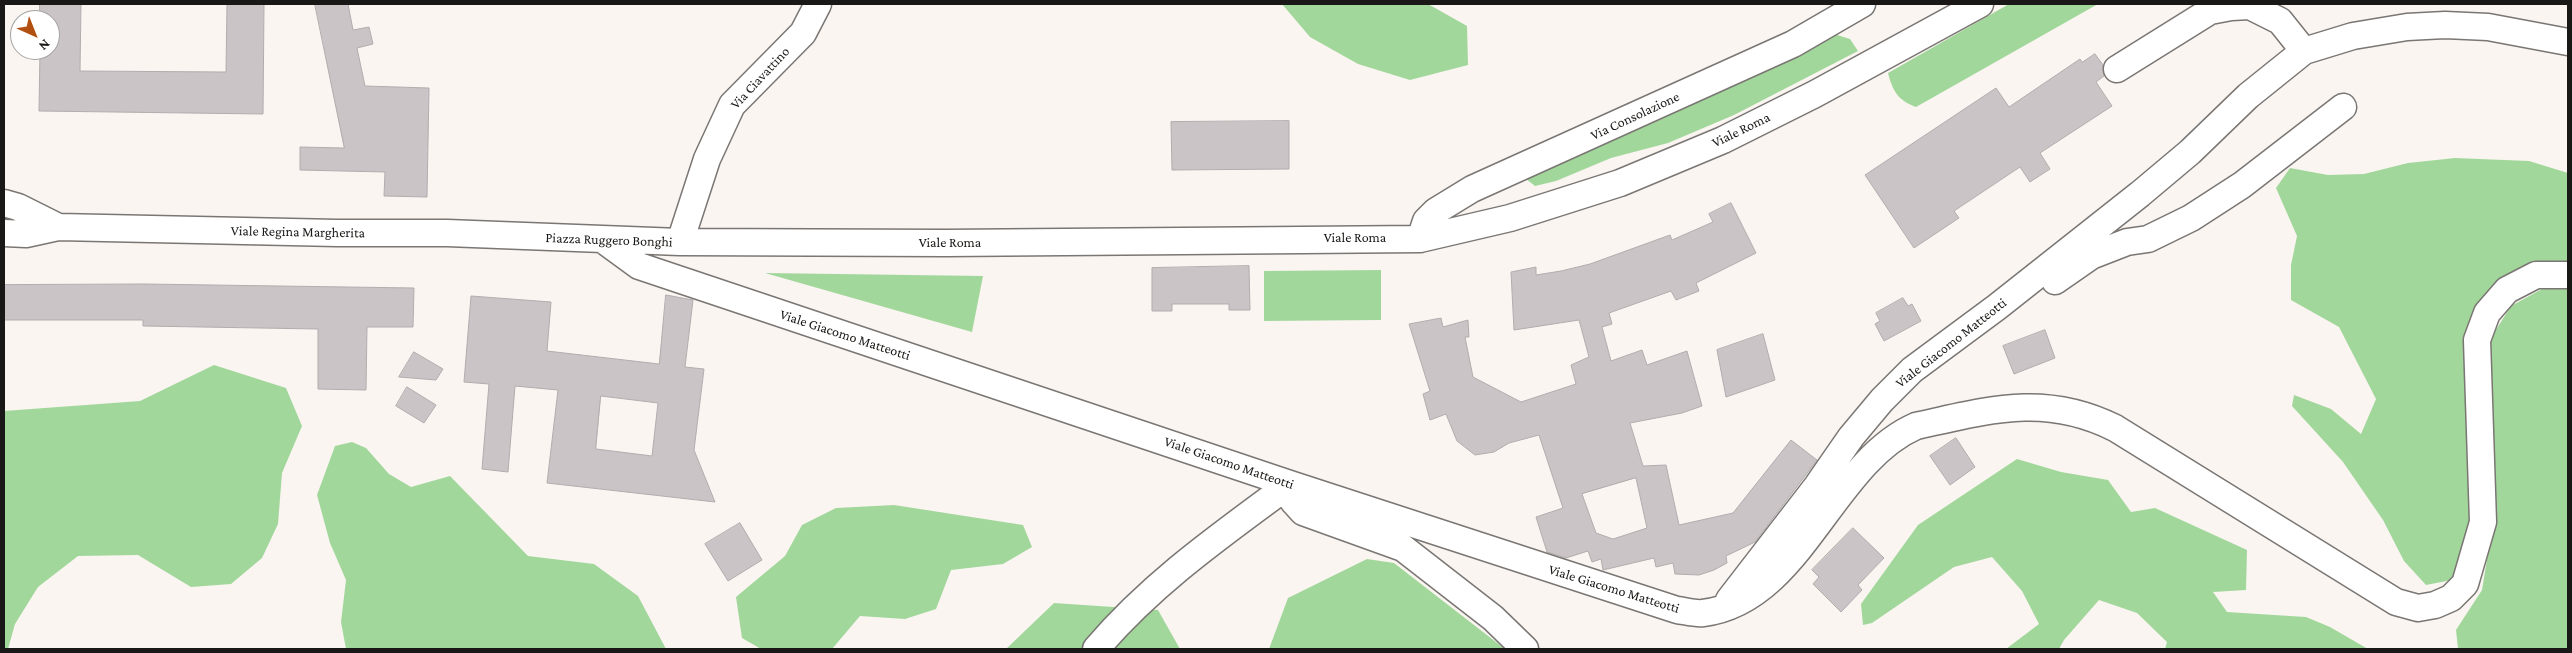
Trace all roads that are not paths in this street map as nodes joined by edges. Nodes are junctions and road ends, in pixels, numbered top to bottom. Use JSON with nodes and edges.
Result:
{"nodes":[{"id":1,"x":818,"y":4,"type":"edge"},
{"id":2,"x":1862,"y":4,"type":"edge"},
{"id":3,"x":1980,"y":4,"type":"edge"},
{"id":4,"x":2568,"y":42,"type":"edge"},
{"id":5,"x":2304,"y":51,"type":"junction"},
{"id":6,"x":2117,"y":68,"type":"dead end"},
{"id":7,"x":2343,"y":107,"type":"dead end"},
{"id":8,"x":4,"y":203,"type":"edge"},
{"id":9,"x":4,"y":228,"type":"edge"},
{"id":10,"x":58,"y":228,"type":"junction"},
{"id":11,"x":4,"y":234,"type":"edge"},
{"id":12,"x":539,"y":238,"type":"joint"},
{"id":13,"x":602,"y":239,"type":"junction"},
{"id":14,"x":1420,"y":239,"type":"junction"},
{"id":15,"x":680,"y":242,"type":"junction"},
{"id":16,"x":2568,"y":275,"type":"edge"},
{"id":17,"x":2018,"y":290,"type":"junction"},
{"id":18,"x":1290,"y":484,"type":"junction"},
{"id":19,"x":1720,"y":610,"type":"junction"},
{"id":20,"x":1096,"y":649,"type":"edge"},
{"id":21,"x":1525,"y":649,"type":"edge"}],
"edges":[{"from":1,"to":15,"type":"street","name":"Via Ciavattino"},
{"from":2,"to":14,"type":"street","name":"Via Consolazione"},
{"from":3,"to":14,"type":"street","name":"Viale Roma"},
{"from":4,"to":5,"type":"street","name":"Viale Giacomo Matteotti"},
{"from":5,"to":6,"type":"street"},
{"from":5,"to":17,"type":"street","name":"Viale Giacomo Matteotti"},
{"from":7,"to":17,"type":"street"},
{"from":8,"to":9,"type":"street","name":"Viale Regina Margherita"},
{"from":8,"to":10,"type":"street","name":"Viale Regina Margherita"},
{"from":10,"to":11,"type":"street","name":"Viale Regina Margherita"},
{"from":10,"to":12,"type":"street","name":"Viale Regina Margherita"},
{"from":12,"to":13,"type":"street","name":"Piazza Ruggero Bonghi"},
{"from":13,"to":15,"type":"street","name":"Piazza Ruggero Bonghi"},
{"from":13,"to":18,"type":"street","name":"Viale Giacomo Matteotti"},
{"from":14,"to":15,"type":"street","name":"Viale Roma"},
{"from":16,"to":19,"type":"street"},
{"from":17,"to":19,"type":"street","name":"Viale Giacomo Matteotti"},
{"from":18,"to":19,"type":"street","name":"Viale Giacomo Matteotti"},
{"from":18,"to":20,"type":"street"},
{"from":18,"to":21,"type":"street"}]}
